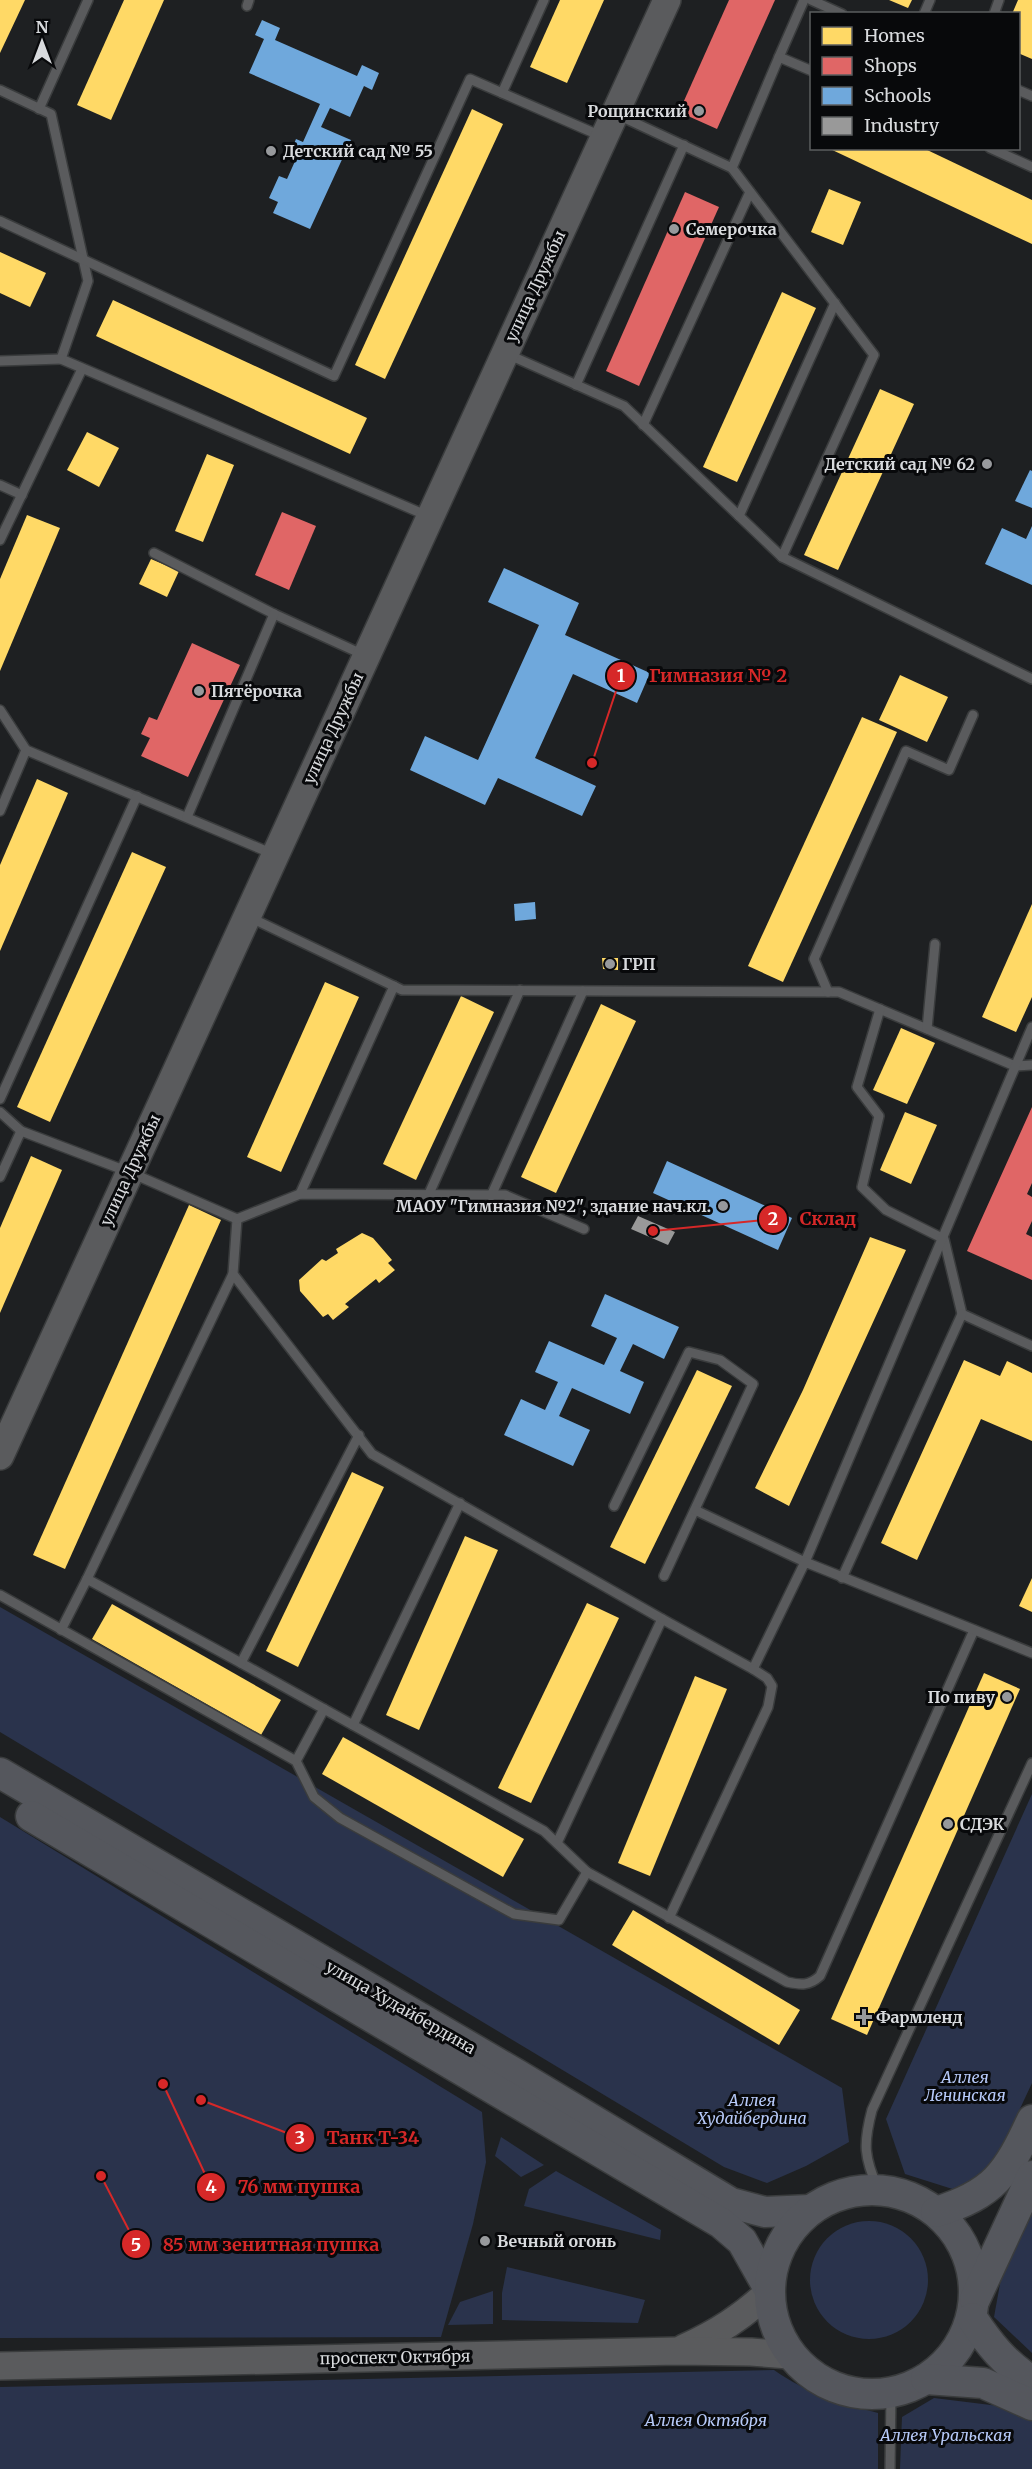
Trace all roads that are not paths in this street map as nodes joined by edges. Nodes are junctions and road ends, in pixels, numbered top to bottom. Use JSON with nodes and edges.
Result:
{"nodes":[{"id":1,"x":88,"y":0,"type":"edge"},
{"id":2,"x":544,"y":0,"type":"edge"},
{"id":3,"x":667,"y":0,"type":"edge"},
{"id":4,"x":804,"y":0,"type":"edge"},
{"id":5,"x":812,"y":0,"type":"edge"},
{"id":6,"x":838,"y":12,"type":"edge"},
{"id":7,"x":779,"y":57,"type":"junction"},
{"id":8,"x":810,"y":70,"type":"edge"},
{"id":9,"x":0,"y":90,"type":"edge"},
{"id":10,"x":502,"y":93,"type":"junction"},
{"id":11,"x":39,"y":109,"type":"junction"},
{"id":12,"x":614,"y":113,"type":"junction"},
{"id":13,"x":603,"y":137,"type":"junction"},
{"id":14,"x":684,"y":145,"type":"junction"},
{"id":15,"x":994,"y":150,"type":"edge"},
{"id":16,"x":1032,"y":167,"type":"edge"},
{"id":17,"x":732,"y":168,"type":"junction"},
{"id":18,"x":750,"y":192,"type":"junction"},
{"id":19,"x":0,"y":221,"type":"edge"},
{"id":20,"x":84,"y":260,"type":"junction"},
{"id":21,"x":835,"y":303,"type":"junction"},
{"id":22,"x":505,"y":352,"type":"junction"},
{"id":23,"x":61,"y":359,"type":"junction"},
{"id":24,"x":0,"y":361,"type":"edge"},
{"id":25,"x":82,"y":369,"type":"junction"},
{"id":26,"x":576,"y":385,"type":"junction"},
{"id":27,"x":643,"y":425,"type":"junction"},
{"id":28,"x":0,"y":485,"type":"edge"},
{"id":29,"x":22,"y":495,"type":"junction"},
{"id":30,"x":739,"y":516,"type":"junction"},
{"id":31,"x":431,"y":517,"type":"junction"},
{"id":32,"x":0,"y":540,"type":"edge"},
{"id":33,"x":154,"y":553,"type":"dead end"},
{"id":34,"x":782,"y":557,"type":"junction"},
{"id":35,"x":274,"y":615,"type":"junction"},
{"id":36,"x":366,"y":656,"type":"junction"},
{"id":37,"x":1032,"y":679,"type":"edge"},
{"id":38,"x":0,"y":710,"type":"edge"},
{"id":39,"x":973,"y":715,"type":"dead end"},
{"id":40,"x":26,"y":750,"type":"junction"},
{"id":41,"x":137,"y":796,"type":"junction"},
{"id":42,"x":0,"y":811,"type":"edge"},
{"id":43,"x":187,"y":817,"type":"junction"},
{"id":44,"x":275,"y":855,"type":"junction"},
{"id":45,"x":247,"y":916,"type":"junction"},
{"id":46,"x":935,"y":944,"type":"dead end"},
{"id":47,"x":394,"y":986,"type":"junction"},
{"id":48,"x":520,"y":990,"type":"junction"},
{"id":49,"x":583,"y":991,"type":"junction"},
{"id":50,"x":828,"y":992,"type":"junction"},
{"id":51,"x":880,"y":1009,"type":"junction"},
{"id":52,"x":1032,"y":1027,"type":"edge"},
{"id":53,"x":927,"y":1029,"type":"junction"},
{"id":54,"x":1032,"y":1065,"type":"edge"},
{"id":55,"x":1014,"y":1066,"type":"junction"},
{"id":56,"x":0,"y":1098,"type":"edge"},
{"id":57,"x":0,"y":1112,"type":"edge"},
{"id":58,"x":21,"y":1131,"type":"junction"},
{"id":59,"x":129,"y":1172,"type":"junction"},
{"id":60,"x":0,"y":1177,"type":"edge"},
{"id":61,"x":300,"y":1194,"type":"junction"},
{"id":62,"x":428,"y":1196,"type":"junction"},
{"id":63,"x":491,"y":1196,"type":"junction"},
{"id":64,"x":237,"y":1220,"type":"junction"},
{"id":65,"x":584,"y":1229,"type":"dead end"},
{"id":66,"x":944,"y":1239,"type":"junction"},
{"id":67,"x":233,"y":1274,"type":"junction"},
{"id":68,"x":962,"y":1314,"type":"junction"},
{"id":69,"x":1032,"y":1346,"type":"edge"},
{"id":70,"x":359,"y":1435,"type":"junction"},
{"id":71,"x":0,"y":1456,"type":"edge"},
{"id":72,"x":459,"y":1503,"type":"junction"},
{"id":73,"x":614,"y":1506,"type":"dead end"},
{"id":74,"x":695,"y":1510,"type":"junction"},
{"id":75,"x":805,"y":1562,"type":"junction"},
{"id":76,"x":664,"y":1576,"type":"dead end"},
{"id":77,"x":842,"y":1578,"type":"junction"},
{"id":78,"x":87,"y":1579,"type":"junction"},
{"id":79,"x":0,"y":1595,"type":"edge"},
{"id":80,"x":662,"y":1619,"type":"junction"},
{"id":81,"x":61,"y":1630,"type":"junction"},
{"id":82,"x":974,"y":1630,"type":"junction"},
{"id":83,"x":1032,"y":1653,"type":"edge"},
{"id":84,"x":241,"y":1663,"type":"junction"},
{"id":85,"x":753,"y":1669,"type":"junction"},
{"id":86,"x":324,"y":1709,"type":"junction"},
{"id":87,"x":352,"y":1725,"type":"junction"},
{"id":88,"x":296,"y":1761,"type":"junction"},
{"id":89,"x":1032,"y":1763,"type":"edge"},
{"id":90,"x":0,"y":1773,"type":"edge"},
{"id":91,"x":0,"y":1797,"type":"edge"},
{"id":92,"x":557,"y":1842,"type":"junction"},
{"id":93,"x":587,"y":1872,"type":"junction"},
{"id":94,"x":669,"y":1918,"type":"junction"},
{"id":95,"x":1032,"y":2120,"type":"edge"},
{"id":96,"x":1032,"y":2176,"type":"edge"},
{"id":97,"x":878,"y":2189,"type":"junction"},
{"id":98,"x":810,"y":2210,"type":"junction"},
{"id":99,"x":936,"y":2212,"type":"junction"},
{"id":100,"x":769,"y":2290,"type":"junction"},
{"id":101,"x":973,"y":2310,"type":"junction"},
{"id":102,"x":677,"y":2351,"type":"junction"},
{"id":103,"x":789,"y":2355,"type":"junction"},
{"id":104,"x":0,"y":2366,"type":"edge"},
{"id":105,"x":926,"y":2379,"type":"junction"},
{"id":106,"x":1032,"y":2381,"type":"edge"},
{"id":107,"x":891,"y":2393,"type":"junction"},
{"id":108,"x":1032,"y":2405,"type":"edge"},
{"id":109,"x":890,"y":2469,"type":"edge"}],
"edges":[{"from":1,"to":11,"type":"lane"},
{"from":2,"to":10,"type":"lane"},
{"from":3,"to":12,"type":"main road","name":"улица Дружбы"},
{"from":4,"to":7,"type":"lane"},
{"from":5,"to":6,"type":"lane"},
{"from":7,"to":8,"type":"lane"},
{"from":7,"to":17,"type":"lane"},
{"from":9,"to":11,"type":"lane"},
{"from":10,"to":13,"type":"lane"},
{"from":10,"to":20,"type":"lane"},
{"from":11,"to":20,"type":"lane"},
{"from":12,"to":13,"type":"main road","name":"улица Дружбы"},
{"from":12,"to":14,"type":"lane"},
{"from":13,"to":22,"type":"main road","name":"улица Дружбы"},
{"from":14,"to":17,"type":"lane"},
{"from":14,"to":26,"type":"lane"},
{"from":15,"to":16,"type":"lane"},
{"from":17,"to":18,"type":"lane"},
{"from":18,"to":21,"type":"lane"},
{"from":18,"to":27,"type":"lane"},
{"from":19,"to":20,"type":"lane"},
{"from":20,"to":23,"type":"lane"},
{"from":21,"to":30,"type":"lane"},
{"from":21,"to":34,"type":"lane"},
{"from":22,"to":26,"type":"lane"},
{"from":22,"to":31,"type":"main road","name":"улица Дружбы"},
{"from":23,"to":24,"type":"lane"},
{"from":23,"to":25,"type":"lane"},
{"from":25,"to":29,"type":"lane"},
{"from":25,"to":31,"type":"lane"},
{"from":26,"to":27,"type":"lane"},
{"from":27,"to":30,"type":"lane"},
{"from":28,"to":29,"type":"lane"},
{"from":29,"to":32,"type":"lane"},
{"from":30,"to":34,"type":"lane"},
{"from":31,"to":36,"type":"main road","name":"улица Дружбы"},
{"from":33,"to":35,"type":"lane"},
{"from":34,"to":37,"type":"lane"},
{"from":35,"to":36,"type":"lane"},
{"from":35,"to":43,"type":"lane"},
{"from":36,"to":44,"type":"main road","name":"улица Дружбы"},
{"from":38,"to":40,"type":"lane"},
{"from":39,"to":50,"type":"lane"},
{"from":40,"to":41,"type":"lane"},
{"from":40,"to":42,"type":"lane"},
{"from":41,"to":43,"type":"lane"},
{"from":41,"to":56,"type":"lane"},
{"from":43,"to":44,"type":"lane"},
{"from":44,"to":45,"type":"main road","name":"улица Дружбы"},
{"from":45,"to":47,"type":"lane"},
{"from":45,"to":59,"type":"main road","name":"улица Дружбы"},
{"from":46,"to":53,"type":"lane"},
{"from":47,"to":48,"type":"lane"},
{"from":47,"to":61,"type":"lane"},
{"from":48,"to":49,"type":"lane"},
{"from":48,"to":62,"type":"lane"},
{"from":49,"to":50,"type":"lane"},
{"from":49,"to":63,"type":"lane"},
{"from":50,"to":51,"type":"lane"},
{"from":51,"to":53,"type":"lane"},
{"from":51,"to":66,"type":"lane"},
{"from":52,"to":55,"type":"lane"},
{"from":53,"to":55,"type":"lane"},
{"from":54,"to":55,"type":"lane"},
{"from":55,"to":66,"type":"lane"},
{"from":57,"to":58,"type":"lane"},
{"from":58,"to":59,"type":"lane"},
{"from":58,"to":60,"type":"lane"},
{"from":59,"to":64,"type":"lane"},
{"from":59,"to":71,"type":"main road","name":"улица Дружбы"},
{"from":61,"to":62,"type":"lane"},
{"from":61,"to":64,"type":"lane"},
{"from":62,"to":63,"type":"lane"},
{"from":63,"to":65,"type":"lane"},
{"from":64,"to":67,"type":"lane"},
{"from":66,"to":68,"type":"lane"},
{"from":66,"to":75,"type":"lane"},
{"from":67,"to":70,"type":"lane"},
{"from":67,"to":78,"type":"lane"},
{"from":68,"to":69,"type":"lane"},
{"from":68,"to":77,"type":"lane"},
{"from":70,"to":72,"type":"lane"},
{"from":70,"to":84,"type":"lane"},
{"from":72,"to":80,"type":"lane"},
{"from":72,"to":87,"type":"lane"},
{"from":73,"to":74,"type":"lane"},
{"from":74,"to":75,"type":"lane"},
{"from":74,"to":76,"type":"lane"},
{"from":75,"to":77,"type":"lane"},
{"from":75,"to":85,"type":"lane"},
{"from":77,"to":82,"type":"lane"},
{"from":78,"to":81,"type":"lane"},
{"from":78,"to":84,"type":"lane"},
{"from":79,"to":81,"type":"lane"},
{"from":80,"to":85,"type":"lane"},
{"from":80,"to":92,"type":"lane"},
{"from":81,"to":88,"type":"lane"},
{"from":82,"to":83,"type":"lane"},
{"from":82,"to":94,"type":"lane"},
{"from":84,"to":86,"type":"lane"},
{"from":85,"to":94,"type":"lane"},
{"from":86,"to":87,"type":"lane"},
{"from":86,"to":88,"type":"lane"},
{"from":87,"to":92,"type":"lane"},
{"from":88,"to":93,"type":"lane"},
{"from":89,"to":97,"type":"lane"},
{"from":90,"to":98,"type":"main road","name":"улица Худайбердина"},
{"from":91,"to":100,"type":"main road","name":"улица Худайбердина"},
{"from":92,"to":93,"type":"lane"},
{"from":93,"to":94,"type":"lane"},
{"from":95,"to":99,"type":"main road"},
{"from":96,"to":101,"type":"main road"},
{"from":97,"to":98,"type":"main road"},
{"from":97,"to":99,"type":"main road"},
{"from":98,"to":100,"type":"main road"},
{"from":99,"to":101,"type":"main road"},
{"from":100,"to":102,"type":"main road"},
{"from":100,"to":103,"type":"main road"},
{"from":101,"to":105,"type":"main road"},
{"from":101,"to":106,"type":"main road"},
{"from":102,"to":103,"type":"main road","name":"проспект Октября"},
{"from":102,"to":104,"type":"main road","name":"проспект Октября"},
{"from":103,"to":107,"type":"main road"},
{"from":105,"to":107,"type":"main road"},
{"from":105,"to":108,"type":"main road"},
{"from":107,"to":109,"type":"lane"}]}
